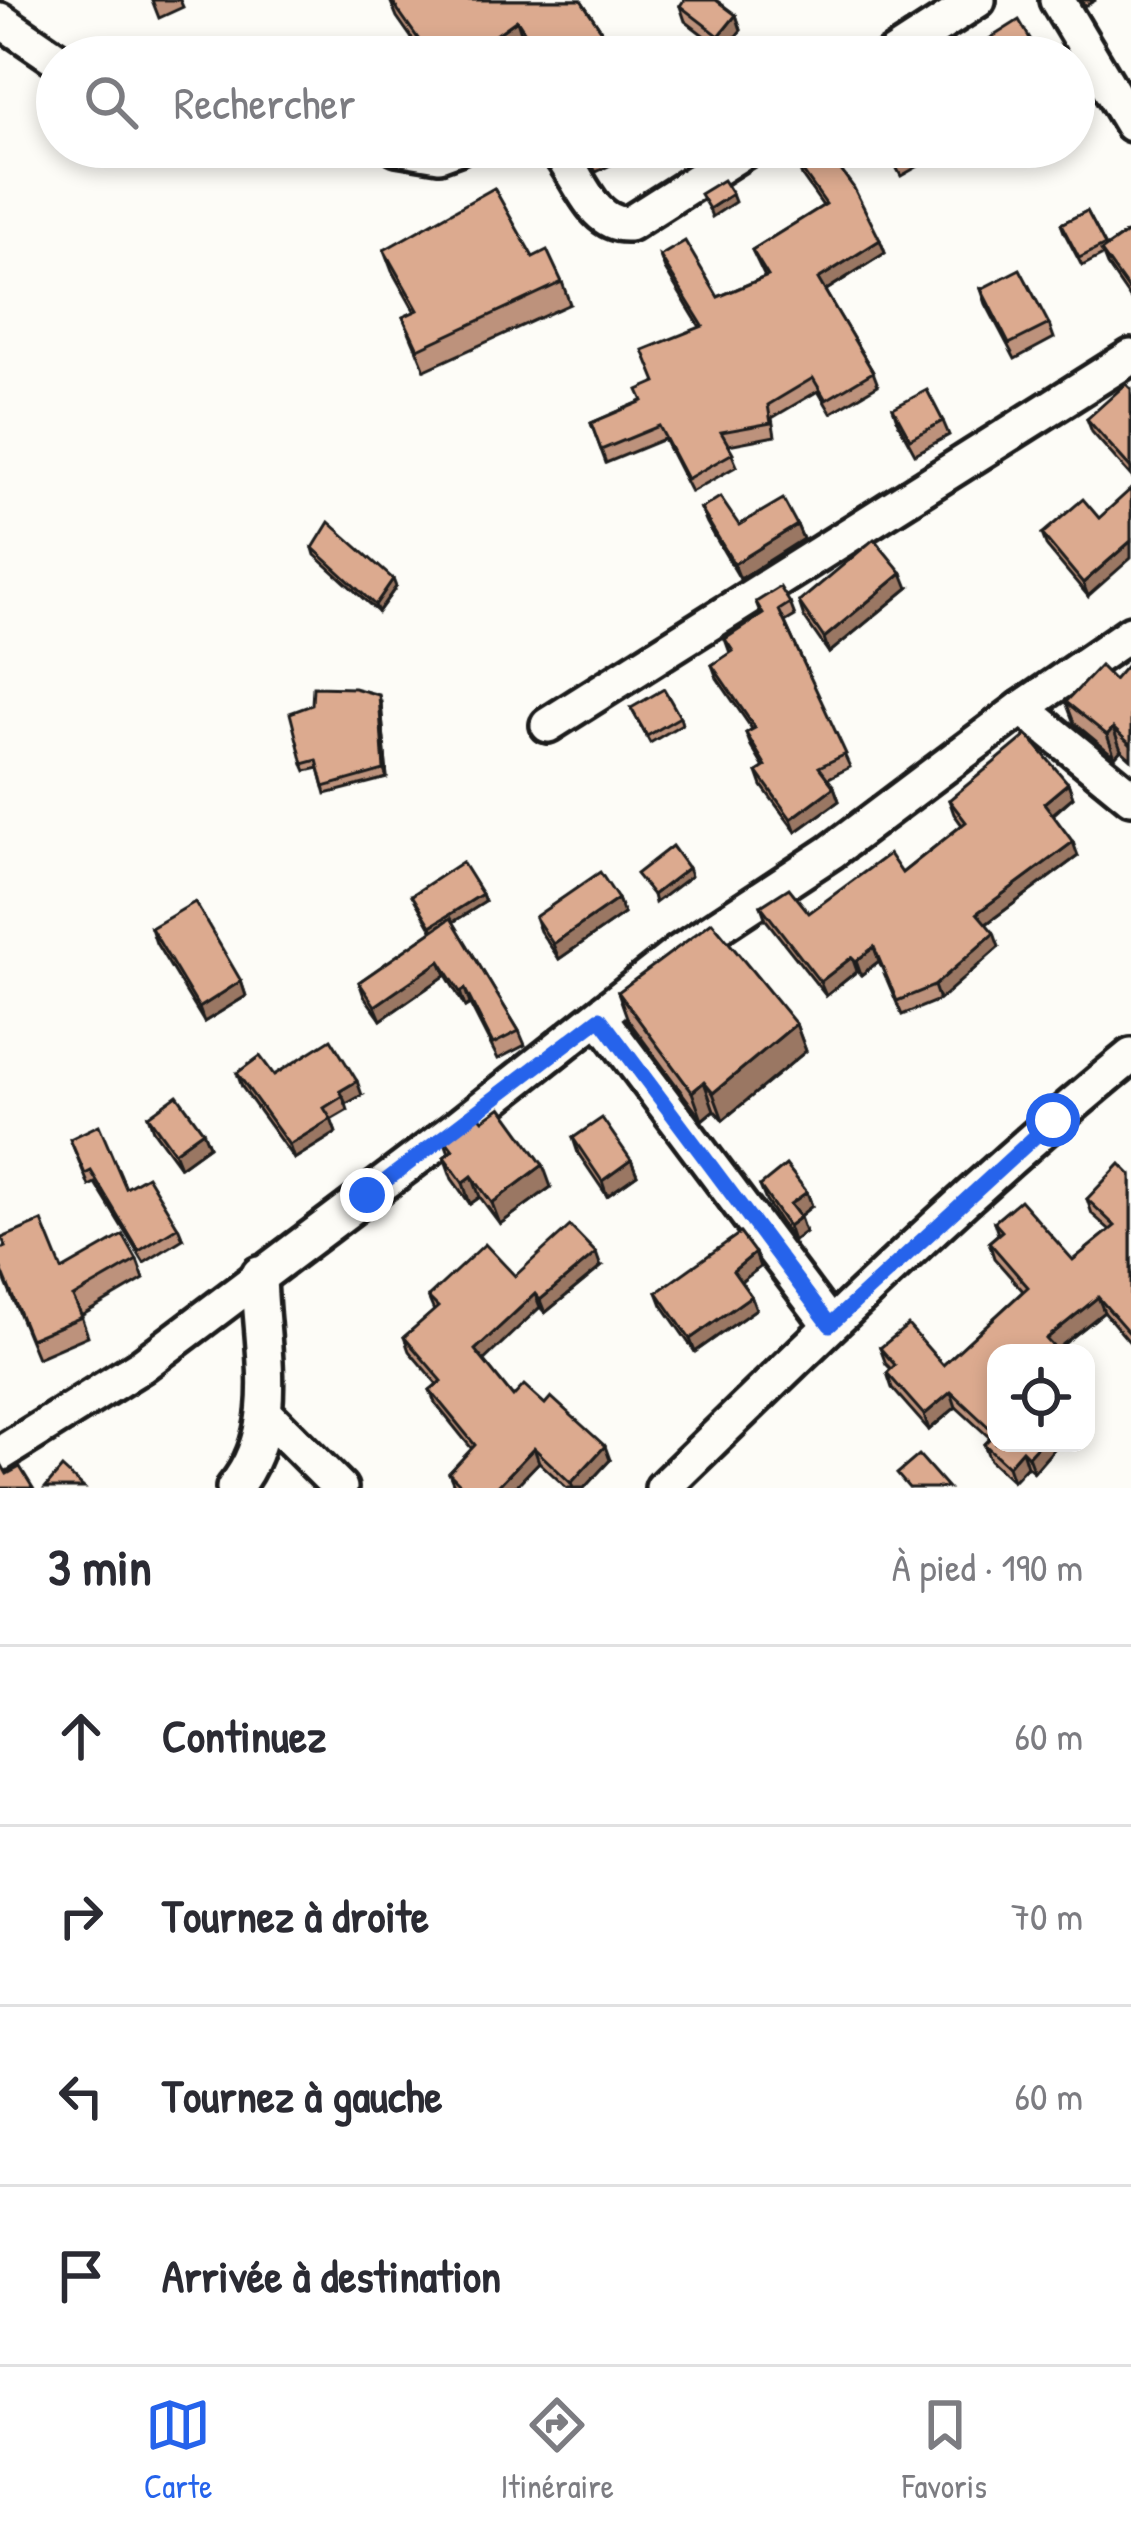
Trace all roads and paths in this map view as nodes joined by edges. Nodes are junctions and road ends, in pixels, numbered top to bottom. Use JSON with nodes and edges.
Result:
{"nodes":[{"id":1,"x":978,"y":0,"type":"edge"},
{"id":2,"x":1057,"y":0,"type":"edge"},
{"id":3,"x":0,"y":20,"type":"edge"},
{"id":4,"x":922,"y":36,"type":"edge"},
{"id":5,"x":1078,"y":36,"type":"edge"},
{"id":6,"x":36,"y":45,"type":"edge"},
{"id":7,"x":1095,"y":64,"type":"edge"},
{"id":8,"x":1131,"y":124,"type":"edge"},
{"id":9,"x":572,"y":168,"type":"edge"},
{"id":10,"x":717,"y":168,"type":"edge"},
{"id":11,"x":1131,"y":357,"type":"edge"},
{"id":12,"x":1131,"y":633,"type":"edge"},
{"id":13,"x":1022,"y":708,"type":"junction"},
{"id":14,"x":548,"y":725,"type":"dead end"},
{"id":15,"x":1131,"y":797,"type":"edge"},
{"id":16,"x":600,"y":1018,"type":"junction"},
{"id":17,"x":1131,"y":1056,"type":"edge"},
{"id":18,"x":259,"y":1274,"type":"junction"},
{"id":19,"x":830,"y":1325,"type":"junction"},
{"id":20,"x":266,"y":1414,"type":"junction"},
{"id":21,"x":0,"y":1454,"type":"edge"},
{"id":22,"x":234,"y":1488,"type":"edge"},
{"id":23,"x":340,"y":1488,"type":"edge"},
{"id":24,"x":663,"y":1488,"type":"edge"}],
"edges":[{"from":1,"to":4,"type":"street"},
{"from":2,"to":5,"type":"street"},
{"from":3,"to":6,"type":"street"},
{"from":7,"to":8,"type":"street"},
{"from":9,"to":10,"type":"street"},
{"from":11,"to":14,"type":"street"},
{"from":12,"to":13,"type":"street"},
{"from":13,"to":15,"type":"street"},
{"from":13,"to":16,"type":"street"},
{"from":16,"to":18,"type":"street"},
{"from":16,"to":19,"type":"street"},
{"from":17,"to":19,"type":"street"},
{"from":18,"to":20,"type":"street"},
{"from":18,"to":21,"type":"street"},
{"from":19,"to":24,"type":"street"},
{"from":20,"to":22,"type":"street"},
{"from":20,"to":23,"type":"street"}]}
